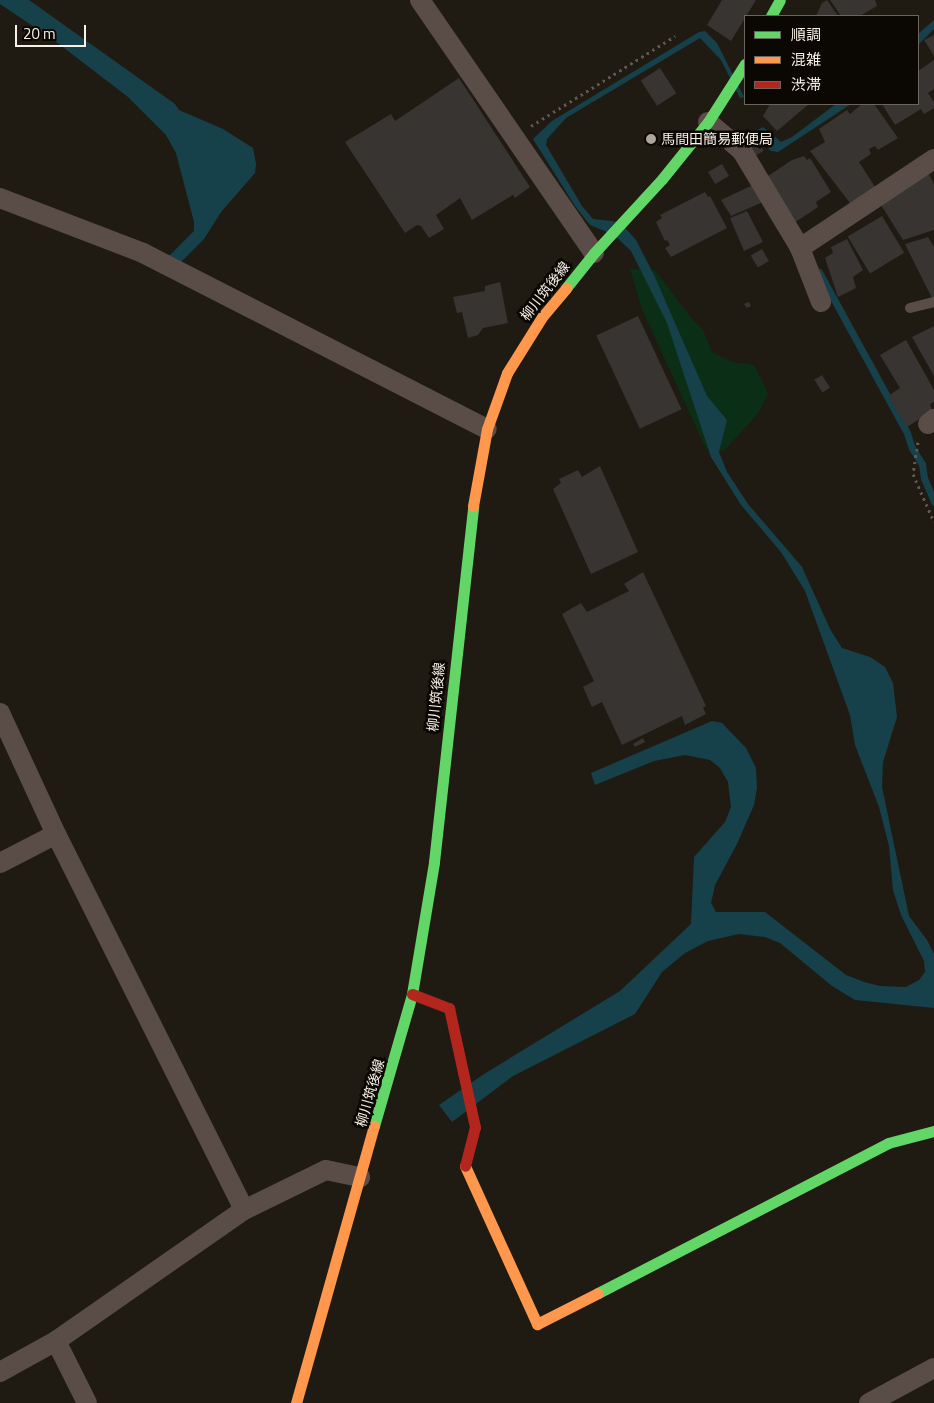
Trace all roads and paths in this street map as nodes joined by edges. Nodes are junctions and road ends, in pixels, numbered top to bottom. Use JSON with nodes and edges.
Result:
{"nodes":[{"id":1,"x":420,"y":0,"type":"edge"},
{"id":2,"x":780,"y":0,"type":"edge"},
{"id":3,"x":772,"y":15,"type":"edge"},
{"id":4,"x":675,"y":36,"type":"dead end"},
{"id":5,"x":744,"y":66,"type":"edge"},
{"id":6,"x":708,"y":122,"type":"junction"},
{"id":7,"x":514,"y":136,"type":"junction"},
{"id":8,"x":934,"y":159,"type":"edge"},
{"id":9,"x":0,"y":198,"type":"edge"},
{"id":10,"x":800,"y":248,"type":"junction"},
{"id":11,"x":594,"y":253,"type":"junction"},
{"id":12,"x":821,"y":302,"type":"dead end"},
{"id":13,"x":934,"y":302,"type":"edge"},
{"id":14,"x":910,"y":308,"type":"dead end"},
{"id":15,"x":931,"y":421,"type":"edge"},
{"id":16,"x":487,"y":429,"type":"junction"},
{"id":17,"x":934,"y":522,"type":"edge"},
{"id":18,"x":0,"y":713,"type":"edge"},
{"id":19,"x":56,"y":834,"type":"junction"},
{"id":20,"x":0,"y":863,"type":"edge"},
{"id":21,"x":412,"y":994,"type":"junction"},
{"id":22,"x":934,"y":1131,"type":"edge"},
{"id":23,"x":360,"y":1177,"type":"junction"},
{"id":24,"x":244,"y":1210,"type":"junction"},
{"id":25,"x":56,"y":1341,"type":"junction"},
{"id":26,"x":934,"y":1368,"type":"edge"},
{"id":27,"x":0,"y":1372,"type":"edge"},
{"id":28,"x":87,"y":1403,"type":"edge"},
{"id":29,"x":296,"y":1403,"type":"edge"},
{"id":30,"x":869,"y":1403,"type":"edge"}],
"edges":[{"from":1,"to":7,"type":"street"},
{"from":2,"to":3,"type":"main road"},
{"from":4,"to":7,"type":"path"},
{"from":5,"to":6,"type":"main road","name":"柳川筑後線"},
{"from":6,"to":10,"type":"street"},
{"from":6,"to":11,"type":"main road","name":"柳川筑後線"},
{"from":7,"to":11,"type":"street"},
{"from":8,"to":10,"type":"street"},
{"from":9,"to":16,"type":"street"},
{"from":10,"to":12,"type":"street"},
{"from":11,"to":16,"type":"main road","name":"柳川筑後線"},
{"from":13,"to":14,"type":"lane"},
{"from":15,"to":17,"type":"path"},
{"from":16,"to":21,"type":"main road","name":"柳川筑後線"},
{"from":18,"to":19,"type":"street"},
{"from":19,"to":20,"type":"street"},
{"from":19,"to":24,"type":"street"},
{"from":21,"to":22,"type":"main road"},
{"from":21,"to":23,"type":"main road","name":"柳川筑後線"},
{"from":23,"to":24,"type":"street"},
{"from":23,"to":29,"type":"main road","name":"柳川筑後線"},
{"from":24,"to":25,"type":"street"},
{"from":25,"to":27,"type":"street"},
{"from":25,"to":28,"type":"street"},
{"from":26,"to":30,"type":"street"}]}
